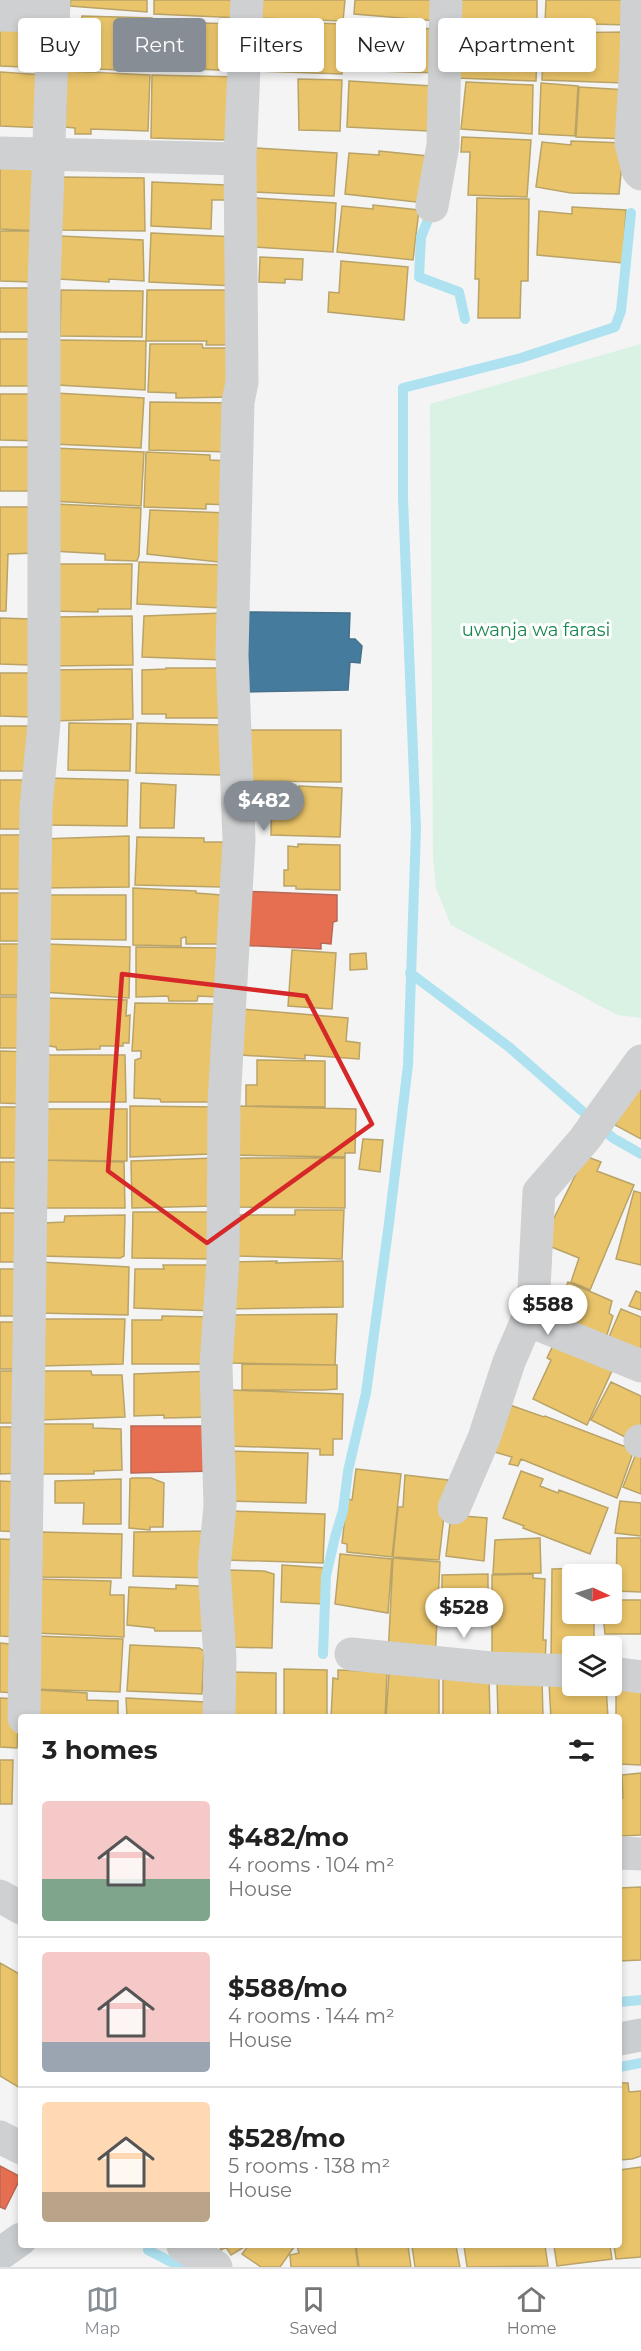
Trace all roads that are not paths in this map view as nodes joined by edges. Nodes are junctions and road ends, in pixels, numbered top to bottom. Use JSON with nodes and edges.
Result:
{"nodes":[{"id":1,"x":247,"y":0,"type":"edge"},
{"id":2,"x":446,"y":0,"type":"edge"},
{"id":3,"x":637,"y":0,"type":"edge"},
{"id":4,"x":54,"y":8,"type":"edge"},
{"id":5,"x":0,"y":15,"type":"edge"},
{"id":6,"x":0,"y":153,"type":"edge"},
{"id":7,"x":47,"y":154,"type":"junction"},
{"id":8,"x":240,"y":159,"type":"junction"},
{"id":9,"x":641,"y":174,"type":"edge"},
{"id":10,"x":432,"y":206,"type":"dead end"},
{"id":11,"x":641,"y":1061,"type":"edge"},
{"id":12,"x":527,"y":1320,"type":"junction"},
{"id":13,"x":641,"y":1366,"type":"edge"},
{"id":14,"x":454,"y":1508,"type":"dead end"},
{"id":15,"x":351,"y":1654,"type":"dead end"},
{"id":16,"x":562,"y":1671,"type":"edge"},
{"id":17,"x":622,"y":1674,"type":"edge"},
{"id":18,"x":641,"y":1677,"type":"edge"},
{"id":19,"x":24,"y":1714,"type":"edge"},
{"id":20,"x":219,"y":1714,"type":"edge"},
{"id":21,"x":622,"y":1853,"type":"edge"},
{"id":22,"x":641,"y":1854,"type":"edge"},
{"id":23,"x":0,"y":1896,"type":"edge"},
{"id":24,"x":18,"y":1906,"type":"edge"},
{"id":25,"x":641,"y":2035,"type":"edge"},
{"id":26,"x":622,"y":2039,"type":"edge"},
{"id":27,"x":0,"y":2137,"type":"edge"},
{"id":28,"x":18,"y":2146,"type":"edge"},
{"id":29,"x":18,"y":2241,"type":"edge"},
{"id":30,"x":186,"y":2248,"type":"edge"},
{"id":31,"x":0,"y":2254,"type":"edge"},
{"id":32,"x":216,"y":2267,"type":"edge"}],
"edges":[{"from":1,"to":8,"type":"street"},
{"from":2,"to":10,"type":"street"},
{"from":3,"to":9,"type":"street"},
{"from":4,"to":5,"type":"street"},
{"from":4,"to":7,"type":"street"},
{"from":6,"to":7,"type":"street"},
{"from":7,"to":8,"type":"street"},
{"from":7,"to":19,"type":"street"},
{"from":8,"to":20,"type":"street"},
{"from":11,"to":12,"type":"street"},
{"from":12,"to":13,"type":"street"},
{"from":12,"to":14,"type":"street"},
{"from":15,"to":16,"type":"street"},
{"from":17,"to":18,"type":"street"},
{"from":21,"to":22,"type":"street"},
{"from":23,"to":24,"type":"street"},
{"from":25,"to":26,"type":"main road"},
{"from":27,"to":28,"type":"street"},
{"from":29,"to":31,"type":"main road"},
{"from":30,"to":32,"type":"street"}]}
